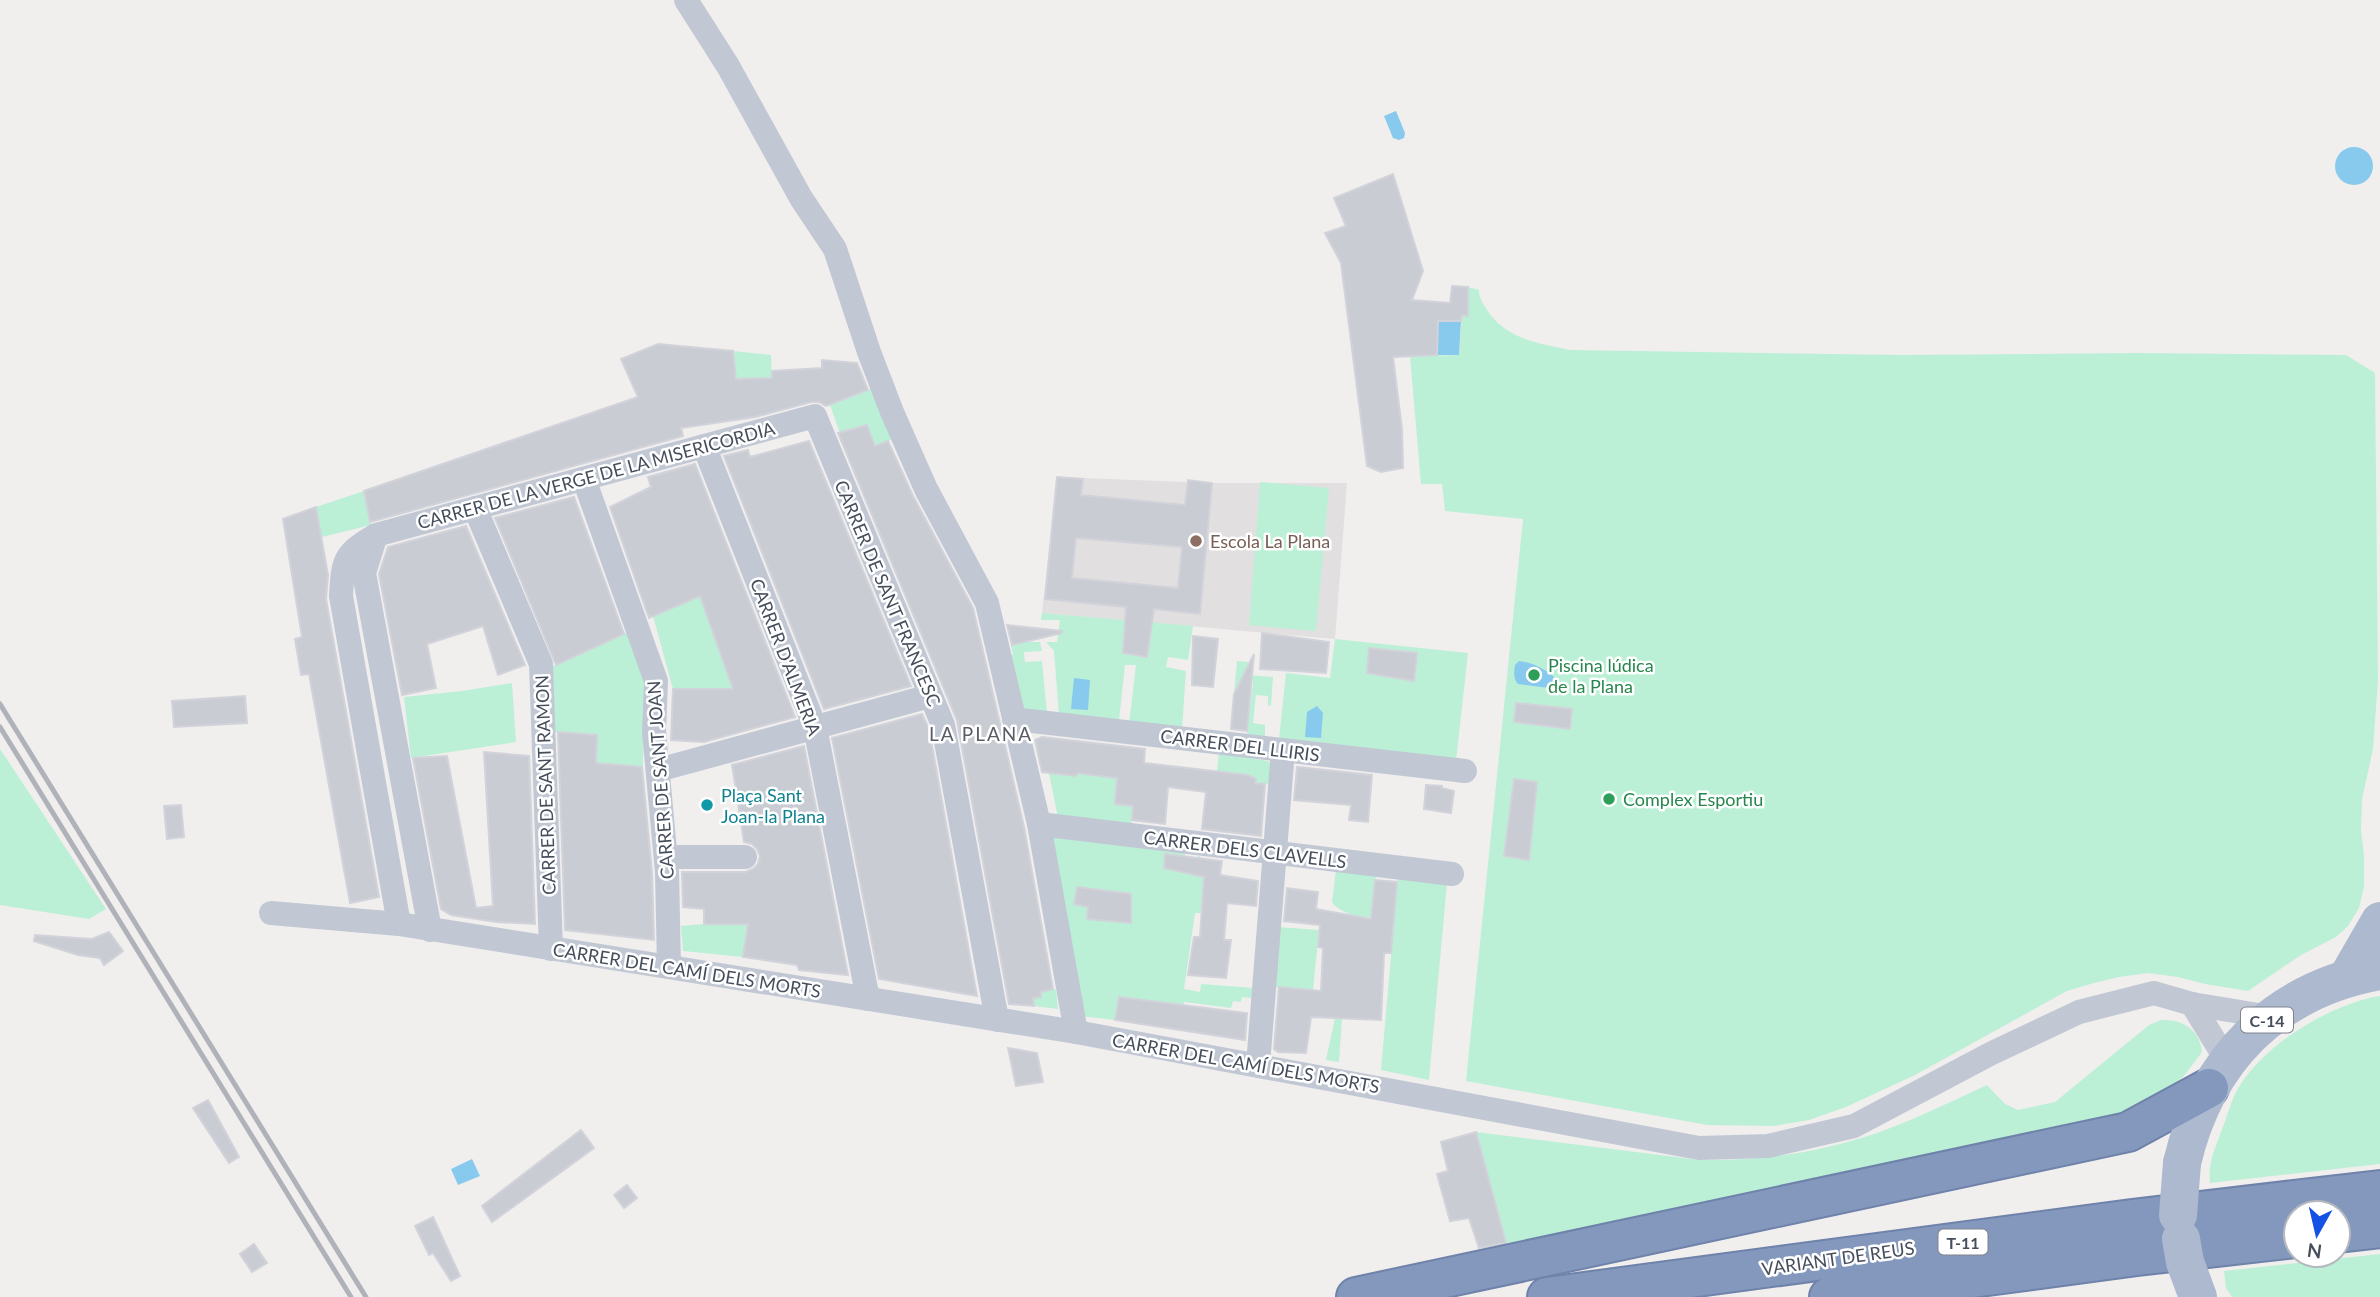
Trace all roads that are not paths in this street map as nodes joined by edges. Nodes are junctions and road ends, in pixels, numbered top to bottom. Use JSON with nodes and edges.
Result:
{"nodes":[{"id":1,"x":686,"y":0,"type":"edge"},
{"id":2,"x":815,"y":416,"type":"joint"},
{"id":3,"x":704,"y":446,"type":"junction"},
{"id":4,"x":584,"y":478,"type":"junction"},
{"id":5,"x":475,"y":508,"type":"junction"},
{"id":6,"x":353,"y":570,"type":"junction"},
{"id":7,"x":930,"y":696,"type":"junction"},
{"id":8,"x":1014,"y":719,"type":"junction"},
{"id":9,"x":815,"y":727,"type":"junction"},
{"id":10,"x":1283,"y":750,"type":"junction"},
{"id":11,"x":658,"y":770,"type":"junction"},
{"id":12,"x":1465,"y":771,"type":"dead end"},
{"id":13,"x":1039,"y":824,"type":"junction"},
{"id":14,"x":1274,"y":852,"type":"junction"},
{"id":15,"x":666,"y":857,"type":"junction"},
{"id":16,"x":746,"y":857,"type":"dead end"},
{"id":17,"x":1452,"y":874,"type":"dead end"},
{"id":18,"x":271,"y":913,"type":"dead end"},
{"id":19,"x":2380,"y":921,"type":"edge"},
{"id":20,"x":399,"y":924,"type":"junction"},
{"id":21,"x":430,"y":930,"type":"junction"},
{"id":22,"x":551,"y":949,"type":"junction"},
{"id":23,"x":669,"y":967,"type":"junction"},
{"id":24,"x":2364,"y":974,"type":"edge"},
{"id":25,"x":868,"y":999,"type":"junction"},
{"id":26,"x":2192,"y":1004,"type":"junction"},
{"id":27,"x":2271,"y":1017,"type":"junction"},
{"id":28,"x":998,"y":1020,"type":"junction"},
{"id":29,"x":1076,"y":1032,"type":"junction"},
{"id":30,"x":1258,"y":1065,"type":"junction"},
{"id":31,"x":2218,"y":1075,"type":"junction"},
{"id":32,"x":2380,"y":1190,"type":"edge"},
{"id":33,"x":2380,"y":1228,"type":"edge"},
{"id":34,"x":2352,"y":1231,"type":"edge"},
{"id":35,"x":2282,"y":1240,"type":"edge"},
{"id":36,"x":1356,"y":1297,"type":"edge"},
{"id":37,"x":1547,"y":1297,"type":"edge"},
{"id":38,"x":1829,"y":1297,"type":"edge"},
{"id":39,"x":2198,"y":1297,"type":"edge"}],
"edges":[{"from":1,"to":8,"type":"street"},
{"from":2,"to":3,"type":"street","name":"CARRER DE LA VERGE DE LA MISERICORDIA"},
{"from":2,"to":7,"type":"street","name":"CARRER DE SANT FRANCESC"},
{"from":3,"to":4,"type":"street","name":"CARRER DE LA VERGE DE LA MISERICORDIA"},
{"from":3,"to":9,"type":"street","name":"CARRER D'ALMERIA"},
{"from":4,"to":5,"type":"street","name":"CARRER DE LA VERGE DE LA MISERICORDIA"},
{"from":4,"to":11,"type":"street","name":"CARRER DE SANT JOAN"},
{"from":5,"to":6,"type":"street","name":"CARRER DE LA VERGE DE LA MISERICORDIA"},
{"from":5,"to":22,"type":"street","name":"CARRER DE SANT RAMON"},
{"from":6,"to":20,"type":"street"},
{"from":6,"to":21,"type":"street"},
{"from":7,"to":9,"type":"street"},
{"from":7,"to":28,"type":"street","name":"CARRER DE SANT FRANCESC"},
{"from":8,"to":10,"type":"street","name":"CARRER DEL LLIRIS"},
{"from":8,"to":13,"type":"street"},
{"from":9,"to":11,"type":"street"},
{"from":9,"to":25,"type":"street","name":"CARRER D'ALMERIA"},
{"from":10,"to":12,"type":"street","name":"CARRER DEL LLIRIS"},
{"from":10,"to":14,"type":"street"},
{"from":11,"to":15,"type":"street","name":"CARRER DE SANT JOAN"},
{"from":13,"to":14,"type":"street","name":"CARRER DELS CLAVELLS"},
{"from":13,"to":29,"type":"street"},
{"from":14,"to":17,"type":"street","name":"CARRER DELS CLAVELLS"},
{"from":14,"to":30,"type":"street"},
{"from":15,"to":16,"type":"street"},
{"from":15,"to":23,"type":"street","name":"CARRER DE SANT JOAN"},
{"from":18,"to":20,"type":"street","name":"CARRER DEL CAMÍ DELS MORTS"},
{"from":19,"to":24,"type":"main road","number":"C-14"},
{"from":20,"to":21,"type":"street","name":"CARRER DEL CAMÍ DELS MORTS"},
{"from":21,"to":22,"type":"street","name":"CARRER DEL CAMÍ DELS MORTS"},
{"from":22,"to":23,"type":"street","name":"CARRER DEL CAMÍ DELS MORTS"},
{"from":23,"to":25,"type":"street","name":"CARRER DEL CAMÍ DELS MORTS"},
{"from":24,"to":27,"type":"main road","number":"C-14"},
{"from":25,"to":28,"type":"street","name":"CARRER DEL CAMÍ DELS MORTS"},
{"from":26,"to":27,"type":"street","name":"CARRER DEL CAMÍ DELS MORTS"},
{"from":26,"to":30,"type":"street","name":"CARRER DEL CAMÍ DELS MORTS"},
{"from":26,"to":31,"type":"street"},
{"from":27,"to":31,"type":"main road","number":"C-14"},
{"from":28,"to":29,"type":"street","name":"CARRER DEL CAMÍ DELS MORTS"},
{"from":29,"to":30,"type":"street","name":"CARRER DEL CAMÍ DELS MORTS"},
{"from":31,"to":36,"type":"highway"},
{"from":31,"to":39,"type":"main road","number":"C-14","bridge":true},
{"from":32,"to":37,"type":"highway","name":"VARIANT DE REUS","number":"T-11"},
{"from":33,"to":34,"type":"highway"},
{"from":35,"to":38,"type":"highway","number":"T-11"}]}
